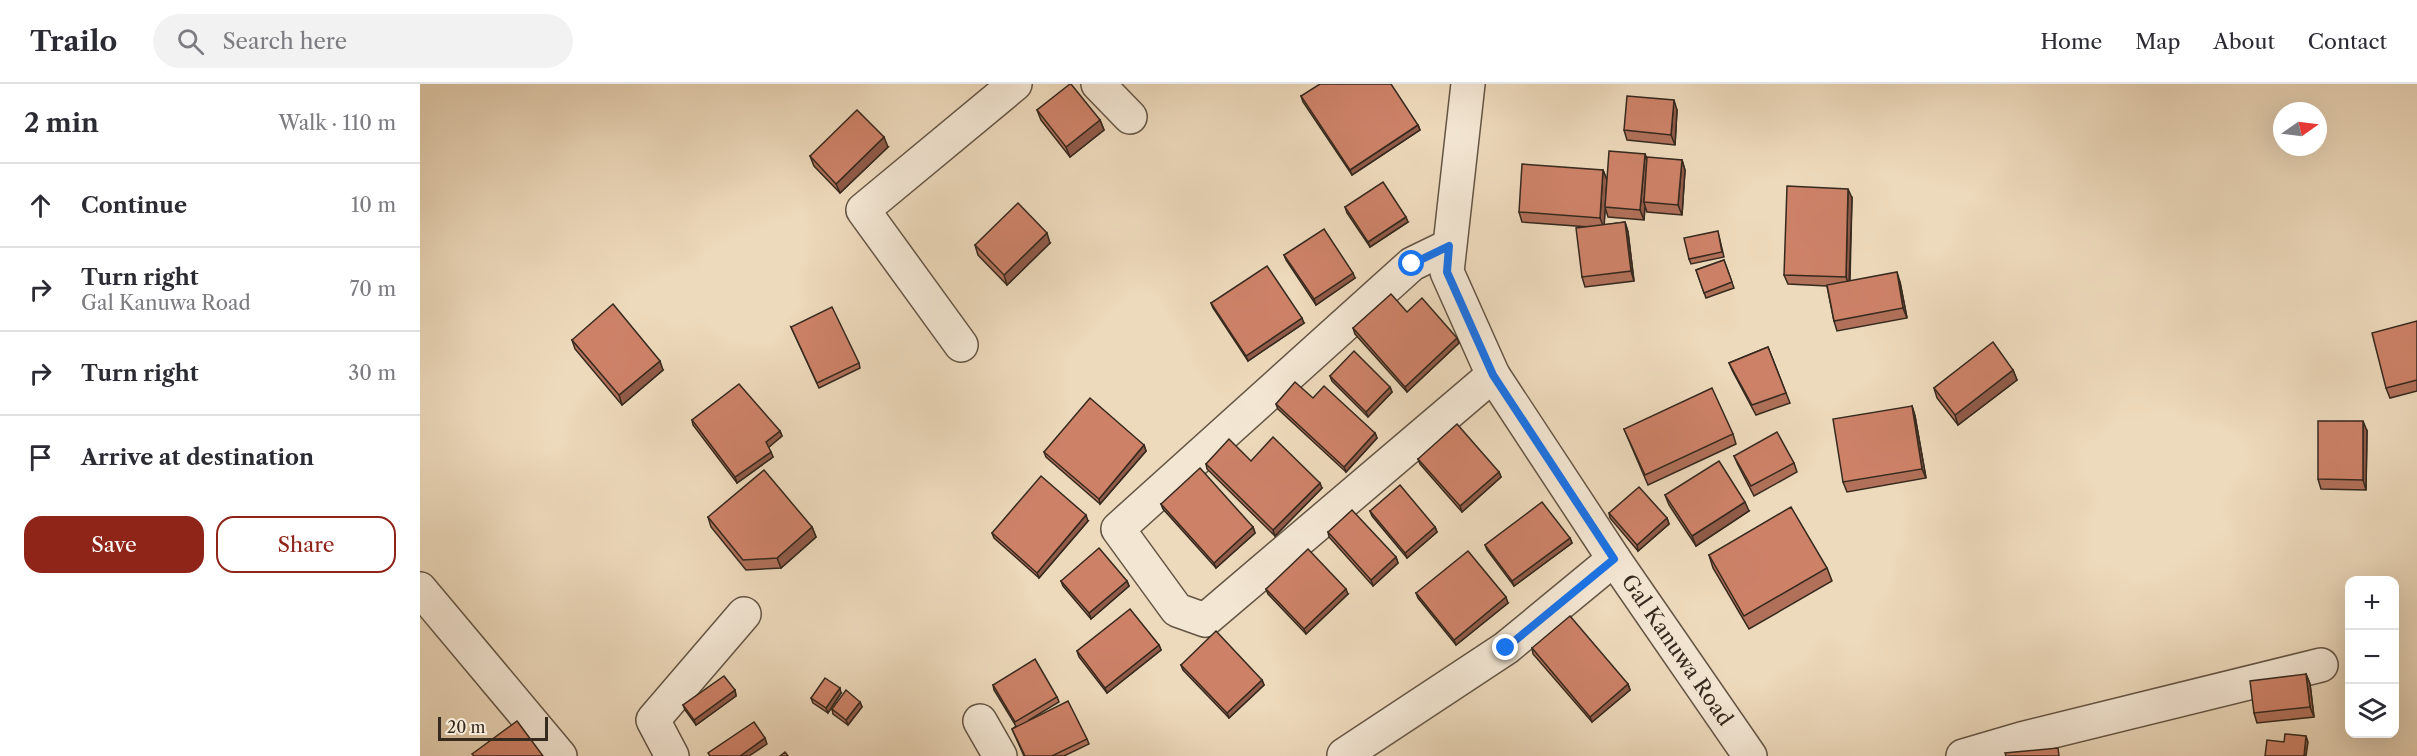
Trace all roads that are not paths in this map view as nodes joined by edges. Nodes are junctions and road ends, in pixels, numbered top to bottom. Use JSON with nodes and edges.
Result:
{"nodes":[{"id":1,"x":1016,"y":84,"type":"edge"},
{"id":2,"x":1098,"y":84,"type":"edge"},
{"id":3,"x":1468,"y":84,"type":"edge"},
{"id":4,"x":1130,"y":117,"type":"dead end"},
{"id":5,"x":1449,"y":246,"type":"junction"},
{"id":6,"x":962,"y":345,"type":"dead end"},
{"id":7,"x":1493,"y":375,"type":"junction"},
{"id":8,"x":1614,"y":559,"type":"junction"},
{"id":9,"x":420,"y":589,"type":"edge"},
{"id":10,"x":744,"y":614,"type":"dead end"},
{"id":11,"x":2321,"y":665,"type":"dead end"},
{"id":12,"x":980,"y":721,"type":"dead end"},
{"id":13,"x":1344,"y":755,"type":"edge"},
{"id":14,"x":560,"y":756,"type":"edge"},
{"id":15,"x":672,"y":756,"type":"edge"},
{"id":16,"x":1000,"y":756,"type":"edge"},
{"id":17,"x":1750,"y":756,"type":"edge"},
{"id":18,"x":1963,"y":756,"type":"edge"}],
"edges":[{"from":1,"to":6,"type":"street"},
{"from":2,"to":4,"type":"street"},
{"from":3,"to":5,"type":"street","name":"Gal Kanuwa Road"},
{"from":5,"to":7,"type":"street","name":"Gal Kanuwa Road"},
{"from":5,"to":7,"type":"street"},
{"from":7,"to":8,"type":"street","name":"Gal Kanuwa Road"},
{"from":8,"to":13,"type":"street"},
{"from":8,"to":17,"type":"street","name":"Gal Kanuwa Road"},
{"from":9,"to":14,"type":"street"},
{"from":10,"to":15,"type":"street"},
{"from":11,"to":18,"type":"street"},
{"from":12,"to":16,"type":"street"}]}
